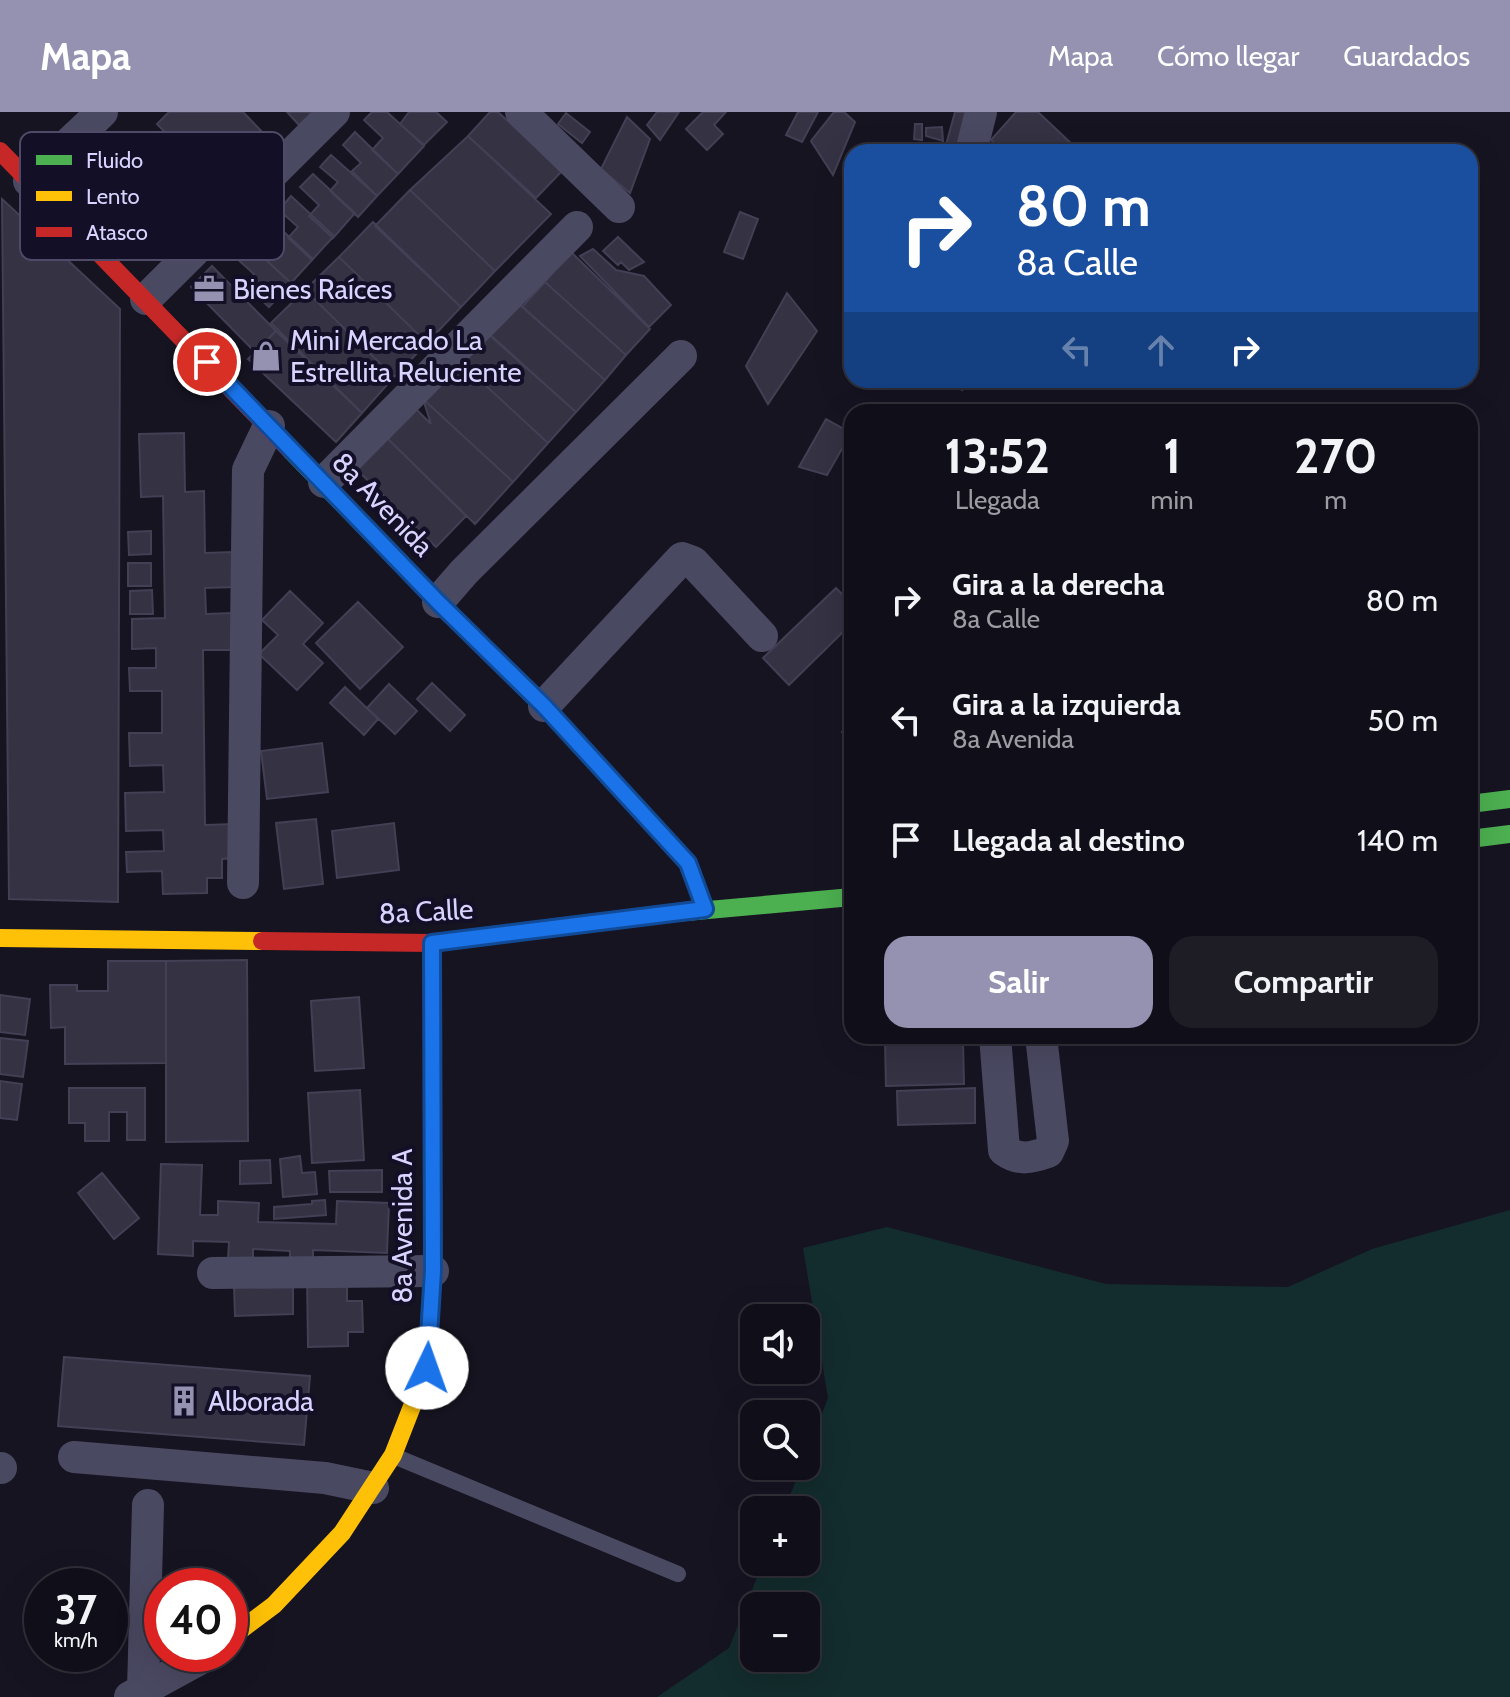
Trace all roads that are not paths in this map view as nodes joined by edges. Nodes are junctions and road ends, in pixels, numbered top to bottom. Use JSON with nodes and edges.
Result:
{"nodes":[{"id":1,"x":102,"y":112,"type":"edge"},
{"id":2,"x":334,"y":112,"type":"edge"},
{"id":3,"x":521,"y":112,"type":"edge"},
{"id":4,"x":981,"y":112,"type":"edge"},
{"id":5,"x":81,"y":132,"type":"edge"},
{"id":6,"x":973,"y":144,"type":"edge"},
{"id":7,"x":0,"y":151,"type":"edge"},
{"id":8,"x":284,"y":162,"type":"edge"},
{"id":9,"x":20,"y":172,"type":"edge"},
{"id":10,"x":619,"y":207,"type":"dead end"},
{"id":11,"x":577,"y":227,"type":"dead end"},
{"id":12,"x":107,"y":260,"type":"edge"},
{"id":13,"x":185,"y":260,"type":"edge"},
{"id":14,"x":146,"y":299,"type":"junction"},
{"id":15,"x":681,"y":356,"type":"dead end"},
{"id":16,"x":269,"y":426,"type":"junction"},
{"id":17,"x":324,"y":482,"type":"junction"},
{"id":18,"x":438,"y":602,"type":"junction"},
{"id":19,"x":762,"y":636,"type":"dead end"},
{"id":20,"x":544,"y":706,"type":"junction"},
{"id":21,"x":1510,"y":799,"type":"edge"},
{"id":22,"x":1478,"y":803,"type":"edge"},
{"id":23,"x":1510,"y":834,"type":"edge"},
{"id":24,"x":1478,"y":838,"type":"edge"},
{"id":25,"x":243,"y":883,"type":"dead end"},
{"id":26,"x":844,"y":898,"type":"edge"},
{"id":27,"x":705,"y":909,"type":"junction"},
{"id":28,"x":0,"y":938,"type":"edge"},
{"id":29,"x":432,"y":943,"type":"junction"},
{"id":30,"x":996,"y":1044,"type":"edge"},
{"id":31,"x":1042,"y":1044,"type":"edge"},
{"id":32,"x":433,"y":1271,"type":"junction"},
{"id":33,"x":213,"y":1273,"type":"dead end"},
{"id":34,"x":393,"y":1455,"type":"junction"},
{"id":35,"x":74,"y":1457,"type":"dead end"},
{"id":36,"x":373,"y":1488,"type":"junction"},
{"id":37,"x":148,"y":1505,"type":"dead end"},
{"id":38,"x":678,"y":1574,"type":"dead end"},
{"id":39,"x":248,"y":1624,"type":"edge"},
{"id":40,"x":176,"y":1672,"type":"edge"},
{"id":41,"x":136,"y":1694,"type":"edge"}],
"edges":[{"from":1,"to":5,"type":"street"},
{"from":2,"to":8,"type":"street"},
{"from":3,"to":10,"type":"street"},
{"from":4,"to":6,"type":"street"},
{"from":7,"to":9,"type":"street","name":"8a Avenida"},
{"from":11,"to":17,"type":"street"},
{"from":12,"to":14,"type":"street","name":"8a Avenida"},
{"from":13,"to":14,"type":"street"},
{"from":14,"to":16,"type":"street","name":"8a Avenida"},
{"from":15,"to":18,"type":"street"},
{"from":16,"to":17,"type":"street","name":"8a Avenida"},
{"from":16,"to":25,"type":"street"},
{"from":17,"to":18,"type":"street","name":"8a Avenida"},
{"from":18,"to":20,"type":"street","name":"8a Avenida"},
{"from":19,"to":20,"type":"street"},
{"from":20,"to":27,"type":"street","name":"8a Avenida"},
{"from":21,"to":22,"type":"street"},
{"from":23,"to":24,"type":"street"},
{"from":26,"to":27,"type":"street","name":"8a Calle"},
{"from":27,"to":29,"type":"street","name":"8a Calle"},
{"from":28,"to":29,"type":"street","name":"8a Calle"},
{"from":29,"to":32,"type":"street","name":"8a Avenida A"},
{"from":30,"to":31,"type":"street"},
{"from":32,"to":33,"type":"street"},
{"from":32,"to":34,"type":"street","name":"8a Avenida A"},
{"from":34,"to":36,"type":"street","name":"8a Avenida A"},
{"from":34,"to":38,"type":"lane"},
{"from":35,"to":36,"type":"street"},
{"from":36,"to":39,"type":"street","name":"8a Avenida A"},
{"from":37,"to":41,"type":"street"},
{"from":40,"to":41,"type":"street"}]}
